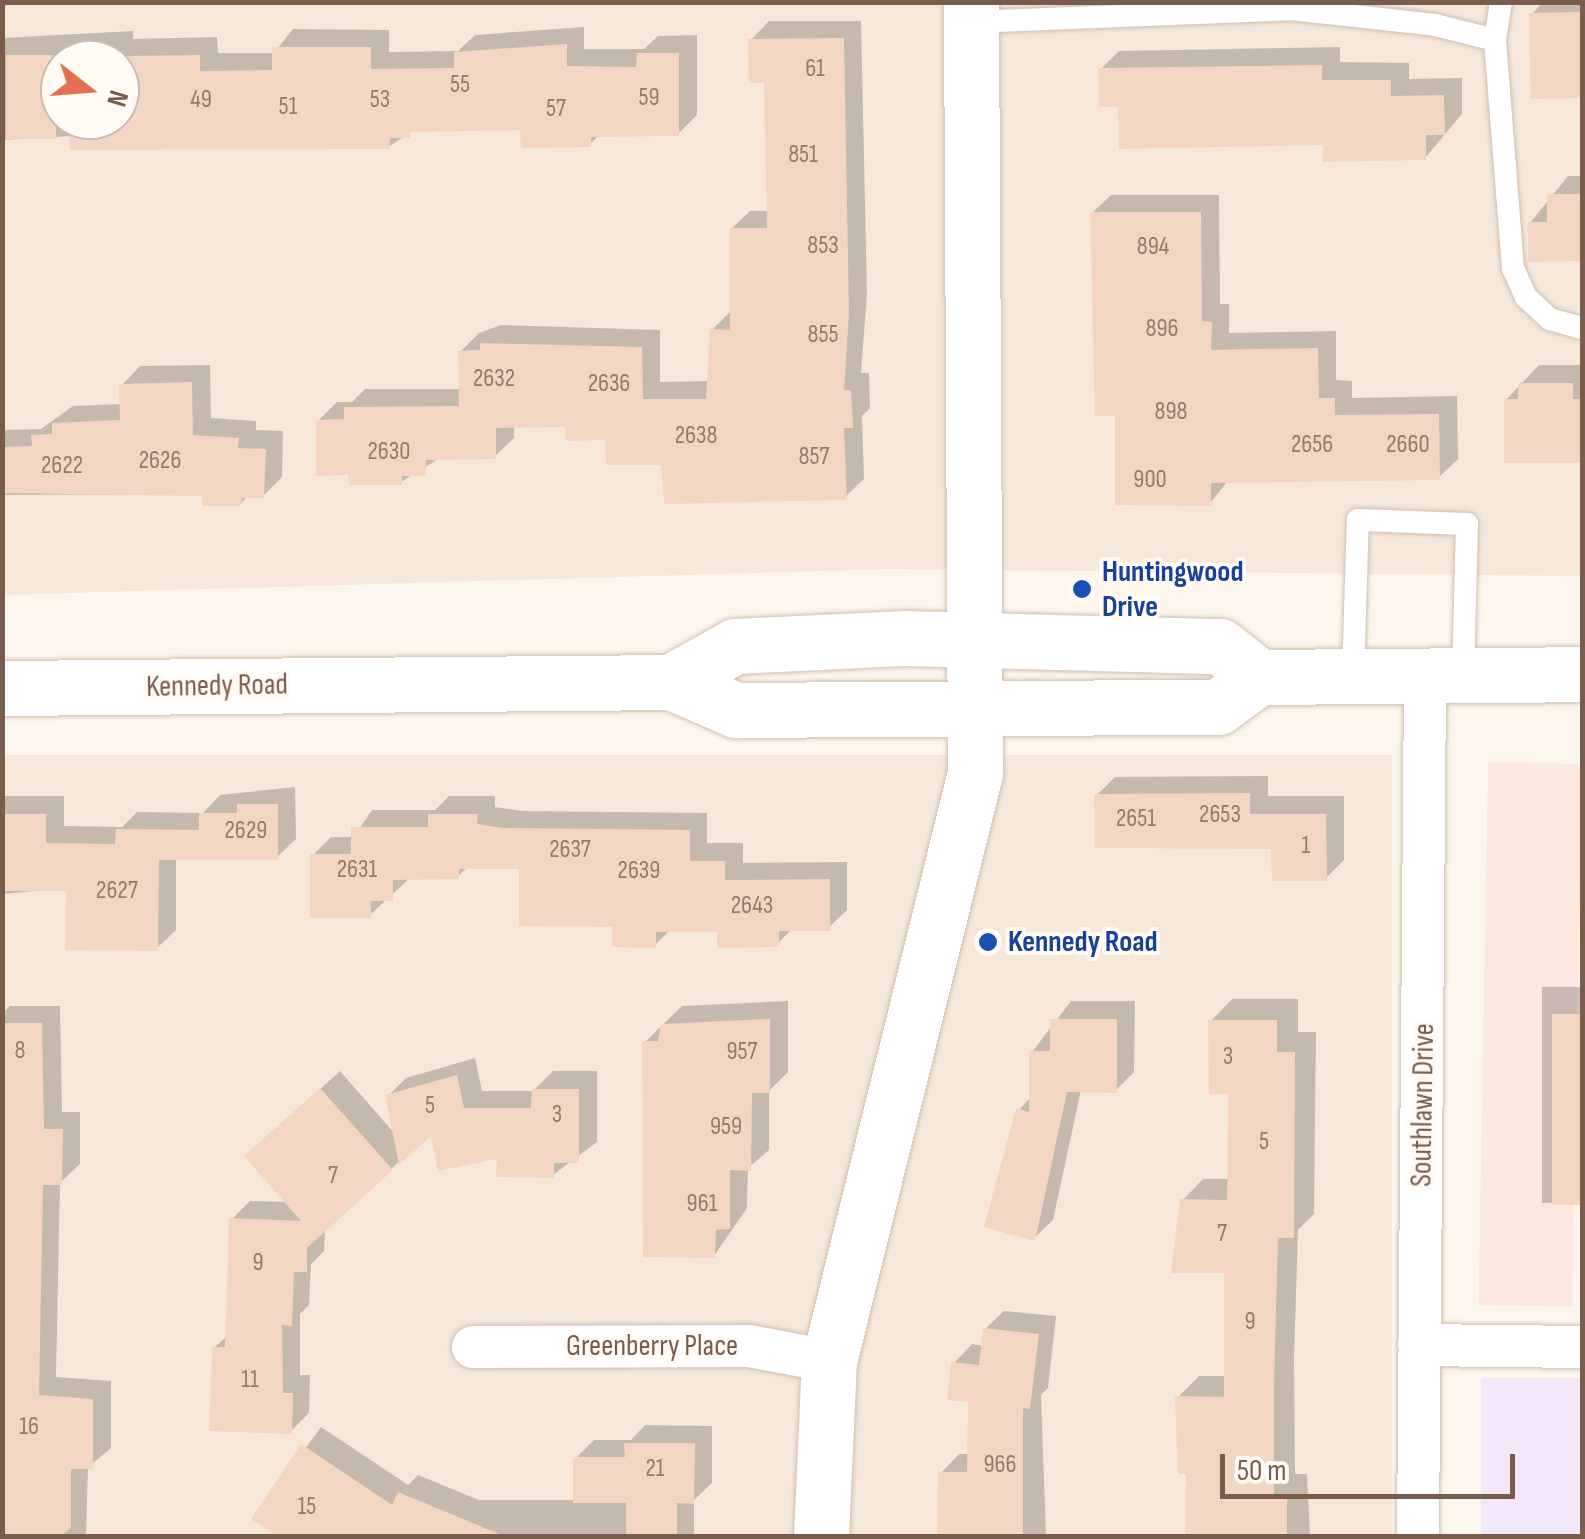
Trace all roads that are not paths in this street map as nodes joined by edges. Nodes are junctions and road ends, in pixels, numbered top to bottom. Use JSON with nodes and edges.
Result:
{"nodes":[{"id":1,"x":1501,"y":2,"type":"edge"},
{"id":2,"x":971,"y":12,"type":"edge"},
{"id":3,"x":1495,"y":40,"type":"junction"},
{"id":4,"x":1582,"y":328,"type":"edge"},
{"id":5,"x":978,"y":639,"type":"junction"},
{"id":6,"x":1444,"y":674,"type":"junction"},
{"id":7,"x":1582,"y":674,"type":"edge"},
{"id":8,"x":1353,"y":675,"type":"junction"},
{"id":9,"x":1259,"y":677,"type":"junction"},
{"id":10,"x":671,"y":682,"type":"junction"},
{"id":11,"x":2,"y":688,"type":"edge"},
{"id":12,"x":977,"y":708,"type":"junction"},
{"id":13,"x":1419,"y":1345,"type":"junction"},
{"id":14,"x":473,"y":1347,"type":"dead end"},
{"id":15,"x":1582,"y":1347,"type":"edge"},
{"id":16,"x":828,"y":1361,"type":"junction"},
{"id":17,"x":822,"y":1536,"type":"edge"},
{"id":18,"x":1418,"y":1536,"type":"edge"}],
"edges":[{"from":1,"to":3,"type":"lane"},
{"from":2,"to":3,"type":"lane"},
{"from":2,"to":5,"type":"main road"},
{"from":3,"to":4,"type":"lane"},
{"from":5,"to":9,"type":"main road","name":"Kennedy Road"},
{"from":5,"to":10,"type":"main road","name":"Kennedy Road"},
{"from":5,"to":12,"type":"main road"},
{"from":6,"to":7,"type":"main road"},
{"from":6,"to":8,"type":"main road"},
{"from":6,"to":8,"type":"lane"},
{"from":6,"to":13,"type":"street","name":"Southlawn Drive"},
{"from":8,"to":9,"type":"main road"},
{"from":9,"to":12,"type":"main road","name":"Kennedy Road"},
{"from":10,"to":11,"type":"main road","name":"Kennedy Road"},
{"from":10,"to":12,"type":"main road","name":"Kennedy Road"},
{"from":12,"to":16,"type":"main road"},
{"from":13,"to":15,"type":"street"},
{"from":13,"to":18,"type":"street","name":"Southlawn Drive"},
{"from":14,"to":16,"type":"street","name":"Greenberry Place"},
{"from":16,"to":17,"type":"main road"}]}
